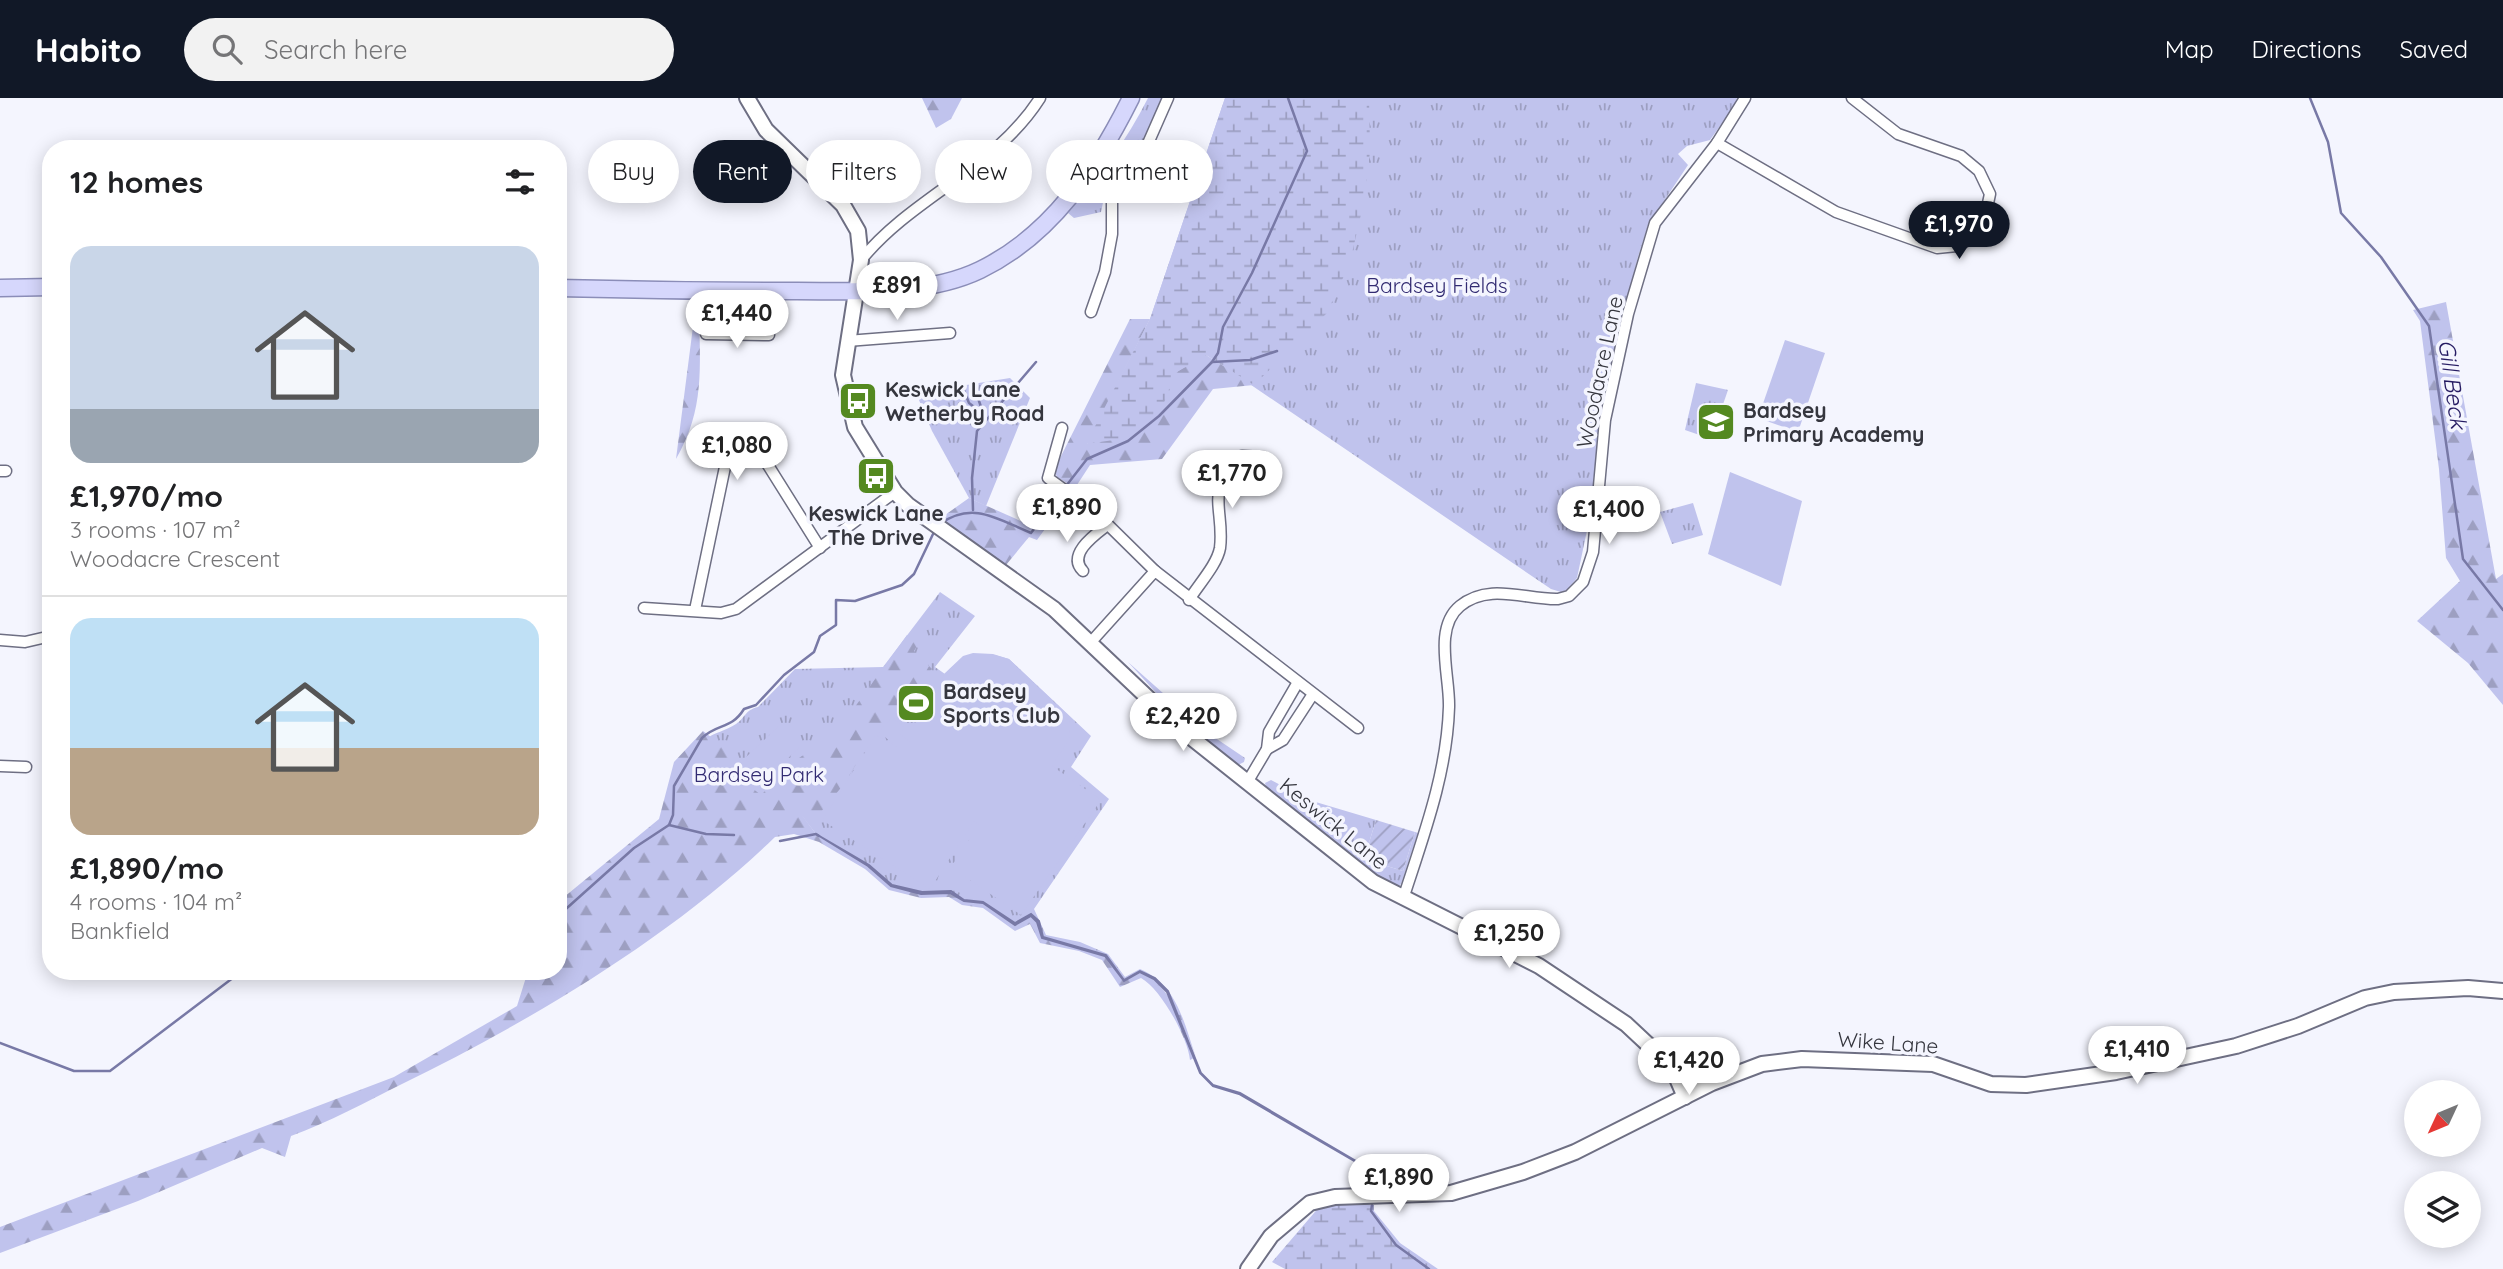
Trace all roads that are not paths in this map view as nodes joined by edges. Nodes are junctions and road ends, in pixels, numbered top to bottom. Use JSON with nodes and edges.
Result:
{"nodes":[{"id":1,"x":747,"y":98,"type":"edge"},
{"id":2,"x":1040,"y":98,"type":"edge"},
{"id":3,"x":1131,"y":98,"type":"edge"},
{"id":4,"x":1168,"y":98,"type":"edge"},
{"id":5,"x":1745,"y":98,"type":"edge"},
{"id":6,"x":1852,"y":98,"type":"edge"},
{"id":7,"x":1717,"y":143,"type":"junction"},
{"id":8,"x":861,"y":260,"type":"junction"},
{"id":9,"x":42,"y":287,"type":"edge"},
{"id":10,"x":0,"y":288,"type":"edge"},
{"id":11,"x":567,"y":288,"type":"edge"},
{"id":12,"x":736,"y":290,"type":"junction"},
{"id":13,"x":855,"y":290,"type":"junction"},
{"id":14,"x":1091,"y":312,"type":"dead end"},
{"id":15,"x":950,"y":333,"type":"dead end"},
{"id":16,"x":706,"y":334,"type":"dead end"},
{"id":17,"x":736,"y":334,"type":"junction"},
{"id":18,"x":769,"y":335,"type":"dead end"},
{"id":19,"x":847,"y":341,"type":"junction"},
{"id":20,"x":1062,"y":428,"type":"dead end"},
{"id":21,"x":1263,"y":457,"type":"dead end"},
{"id":22,"x":895,"y":492,"type":"junction"},
{"id":23,"x":1106,"y":526,"type":"junction"},
{"id":24,"x":820,"y":548,"type":"junction"},
{"id":25,"x":1083,"y":571,"type":"dead end"},
{"id":26,"x":1155,"y":571,"type":"junction"},
{"id":27,"x":1189,"y":600,"type":"junction"},
{"id":28,"x":644,"y":608,"type":"dead end"},
{"id":29,"x":695,"y":610,"type":"junction"},
{"id":30,"x":42,"y":638,"type":"edge"},
{"id":31,"x":0,"y":640,"type":"edge"},
{"id":32,"x":1091,"y":642,"type":"junction"},
{"id":33,"x":1298,"y":682,"type":"junction"},
{"id":34,"x":1313,"y":694,"type":"junction"},
{"id":35,"x":1359,"y":728,"type":"dead end"},
{"id":36,"x":1268,"y":749,"type":"junction"},
{"id":37,"x":0,"y":766,"type":"edge"},
{"id":38,"x":26,"y":767,"type":"dead end"},
{"id":39,"x":1248,"y":780,"type":"junction"},
{"id":40,"x":1403,"y":899,"type":"junction"},
{"id":41,"x":2503,"y":992,"type":"edge"},
{"id":42,"x":1677,"y":1073,"type":"junction"},
{"id":43,"x":1712,"y":1083,"type":"junction"},
{"id":44,"x":1685,"y":1097,"type":"junction"},
{"id":45,"x":1248,"y":1269,"type":"edge"}],
"edges":[{"from":1,"to":8,"type":"street","name":"Keswick Lane"},
{"from":2,"to":8,"type":"street"},
{"from":3,"to":13,"type":"main road"},
{"from":4,"to":14,"type":"street"},
{"from":5,"to":7,"type":"street","name":"Woodacre Lane"},
{"from":6,"to":7,"type":"street"},
{"from":7,"to":40,"type":"street","name":"Woodacre Lane"},
{"from":8,"to":13,"type":"street","name":"Keswick Lane"},
{"from":9,"to":10,"type":"main road"},
{"from":11,"to":12,"type":"main road"},
{"from":12,"to":13,"type":"main road"},
{"from":12,"to":17,"type":"street"},
{"from":13,"to":19,"type":"street","name":"Keswick Lane"},
{"from":15,"to":19,"type":"street"},
{"from":16,"to":17,"type":"street"},
{"from":17,"to":18,"type":"street"},
{"from":19,"to":22,"type":"street","name":"Keswick Lane"},
{"from":20,"to":23,"type":"street"},
{"from":21,"to":27,"type":"street"},
{"from":22,"to":24,"type":"street"},
{"from":22,"to":32,"type":"street","name":"Keswick Lane"},
{"from":23,"to":25,"type":"street"},
{"from":23,"to":26,"type":"street"},
{"from":24,"to":29,"type":"street"},
{"from":24,"to":29,"type":"street"},
{"from":26,"to":27,"type":"street"},
{"from":26,"to":32,"type":"street"},
{"from":27,"to":33,"type":"street"},
{"from":28,"to":29,"type":"street"},
{"from":30,"to":31,"type":"street"},
{"from":32,"to":39,"type":"street","name":"Keswick Lane"},
{"from":33,"to":34,"type":"street"},
{"from":33,"to":36,"type":"street"},
{"from":34,"to":35,"type":"street"},
{"from":34,"to":36,"type":"street"},
{"from":36,"to":39,"type":"street"},
{"from":37,"to":38,"type":"street"},
{"from":39,"to":40,"type":"street","name":"Keswick Lane"},
{"from":40,"to":42,"type":"street","name":"Keswick Lane"},
{"from":41,"to":43,"type":"street","name":"Wike Lane"},
{"from":42,"to":43,"type":"street"},
{"from":42,"to":44,"type":"street","name":"Keswick Lane"},
{"from":43,"to":44,"type":"street","name":"Wike Lane"},
{"from":44,"to":45,"type":"street","name":"Wike Lane"}]}
